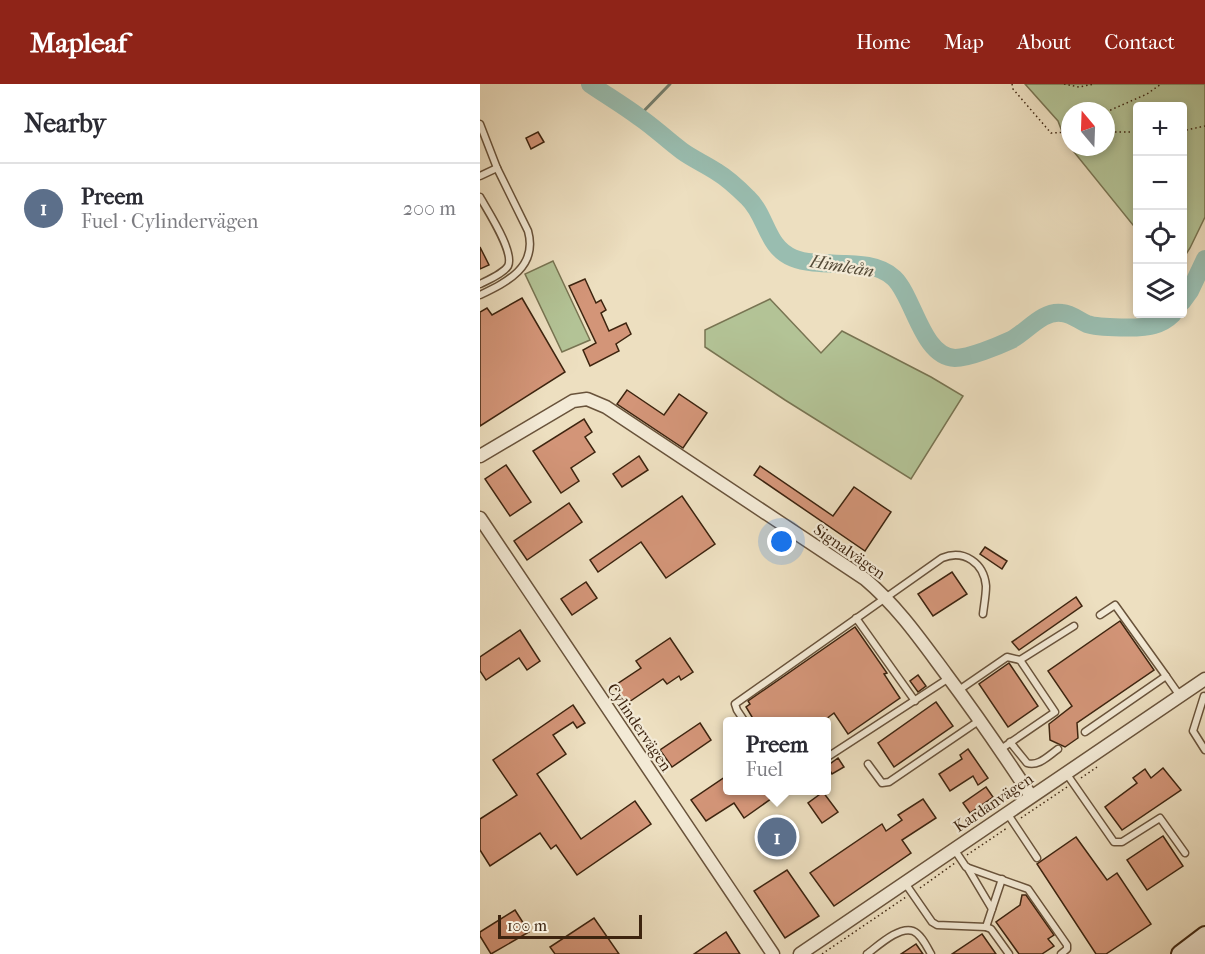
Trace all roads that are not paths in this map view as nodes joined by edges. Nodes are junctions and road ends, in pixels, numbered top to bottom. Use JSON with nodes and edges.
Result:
{"nodes":[{"id":1,"x":480,"y":124,"type":"edge"},
{"id":2,"x":497,"y":168,"type":"junction"},
{"id":3,"x":480,"y":176,"type":"edge"},
{"id":4,"x":480,"y":197,"type":"edge"},
{"id":5,"x":480,"y":284,"type":"edge"},
{"id":6,"x":480,"y":295,"type":"edge"},
{"id":7,"x":480,"y":456,"type":"edge"},
{"id":8,"x":480,"y":518,"type":"edge"},
{"id":9,"x":485,"y":536,"type":"edge"},
{"id":10,"x":886,"y":597,"type":"junction"},
{"id":11,"x":983,"y":614,"type":"dead end"},
{"id":12,"x":1100,"y":615,"type":"dead end"},
{"id":13,"x":856,"y":618,"type":"junction"},
{"id":14,"x":1074,"y":626,"type":"dead end"},
{"id":15,"x":1020,"y":660,"type":"junction"},
{"id":16,"x":1166,"y":676,"type":"junction"},
{"id":17,"x":949,"y":678,"type":"junction"},
{"id":18,"x":1201,"y":682,"type":"edge"},
{"id":19,"x":958,"y":691,"type":"junction"},
{"id":20,"x":1180,"y":696,"type":"junction"},
{"id":21,"x":1205,"y":696,"type":"edge"},
{"id":22,"x":915,"y":701,"type":"junction"},
{"id":23,"x":742,"y":717,"type":"edge"},
{"id":24,"x":980,"y":720,"type":"junction"},
{"id":25,"x":1085,"y":732,"type":"dead end"},
{"id":26,"x":1006,"y":746,"type":"junction"},
{"id":27,"x":1058,"y":749,"type":"dead end"},
{"id":28,"x":1205,"y":750,"type":"edge"},
{"id":29,"x":831,"y":755,"type":"edge"},
{"id":30,"x":868,"y":764,"type":"dead end"},
{"id":31,"x":1066,"y":773,"type":"junction"},
{"id":32,"x":1031,"y":796,"type":"junction"},
{"id":33,"x":1007,"y":813,"type":"junction"},
{"id":34,"x":954,"y":849,"type":"junction"},
{"id":35,"x":1185,"y":853,"type":"dead end"},
{"id":36,"x":1037,"y":858,"type":"dead end"},
{"id":37,"x":966,"y":867,"type":"junction"},
{"id":38,"x":1002,"y":879,"type":"junction"},
{"id":39,"x":905,"y":883,"type":"junction"},
{"id":40,"x":992,"y":909,"type":"junction"},
{"id":41,"x":986,"y":927,"type":"junction"},
{"id":42,"x":1205,"y":935,"type":"edge"},
{"id":43,"x":1205,"y":951,"type":"edge"},
{"id":44,"x":773,"y":954,"type":"edge"},
{"id":45,"x":800,"y":954,"type":"edge"},
{"id":46,"x":867,"y":954,"type":"edge"},
{"id":47,"x":931,"y":954,"type":"edge"},
{"id":48,"x":1009,"y":954,"type":"edge"},
{"id":49,"x":1061,"y":954,"type":"edge"},
{"id":50,"x":1180,"y":954,"type":"edge"},
{"id":51,"x":1201,"y":954,"type":"edge"}],
"edges":[{"from":1,"to":2,"type":"lane"},
{"from":2,"to":3,"type":"lane"},
{"from":2,"to":6,"type":"lane"},
{"from":4,"to":5,"type":"lane"},
{"from":7,"to":10,"type":"street","name":"Signalvägen"},
{"from":8,"to":9,"type":"street","name":"Cylindervägen"},
{"from":9,"to":44,"type":"street","name":"Cylindervägen"},
{"from":10,"to":11,"type":"lane"},
{"from":10,"to":13,"type":"lane"},
{"from":10,"to":17,"type":"street","name":"Signalvägen"},
{"from":12,"to":16,"type":"lane"},
{"from":13,"to":22,"type":"lane"},
{"from":13,"to":23,"type":"lane"},
{"from":14,"to":15,"type":"lane"},
{"from":15,"to":19,"type":"lane"},
{"from":15,"to":26,"type":"lane"},
{"from":16,"to":20,"type":"lane"},
{"from":16,"to":25,"type":"lane"},
{"from":17,"to":19,"type":"street","name":"Signalvägen"},
{"from":17,"to":22,"type":"lane"},
{"from":18,"to":20,"type":"street","name":"Kardanvägen"},
{"from":18,"to":21,"type":"lane"},
{"from":19,"to":24,"type":"street","name":"Signalvägen"},
{"from":20,"to":31,"type":"street","name":"Kardanvägen"},
{"from":21,"to":28,"type":"lane"},
{"from":22,"to":29,"type":"lane"},
{"from":24,"to":26,"type":"street","name":"Signalvägen"},
{"from":24,"to":30,"type":"lane"},
{"from":26,"to":27,"type":"lane"},
{"from":26,"to":32,"type":"street","name":"Signalvägen"},
{"from":31,"to":32,"type":"street","name":"Kardanvägen"},
{"from":31,"to":35,"type":"lane"},
{"from":32,"to":33,"type":"street","name":"Kardanvägen"},
{"from":33,"to":34,"type":"street","name":"Kardanvägen"},
{"from":33,"to":36,"type":"lane"},
{"from":34,"to":37,"type":"lane"},
{"from":34,"to":39,"type":"street","name":"Kardanvägen"},
{"from":37,"to":38,"type":"lane"},
{"from":37,"to":40,"type":"lane"},
{"from":38,"to":40,"type":"lane"},
{"from":38,"to":49,"type":"lane"},
{"from":39,"to":41,"type":"lane"},
{"from":39,"to":45,"type":"street","name":"Kardanvägen"},
{"from":40,"to":41,"type":"lane"},
{"from":41,"to":48,"type":"lane"},
{"from":42,"to":50,"type":"main road"},
{"from":43,"to":51,"type":"main road"},
{"from":46,"to":47,"type":"lane"}]}
